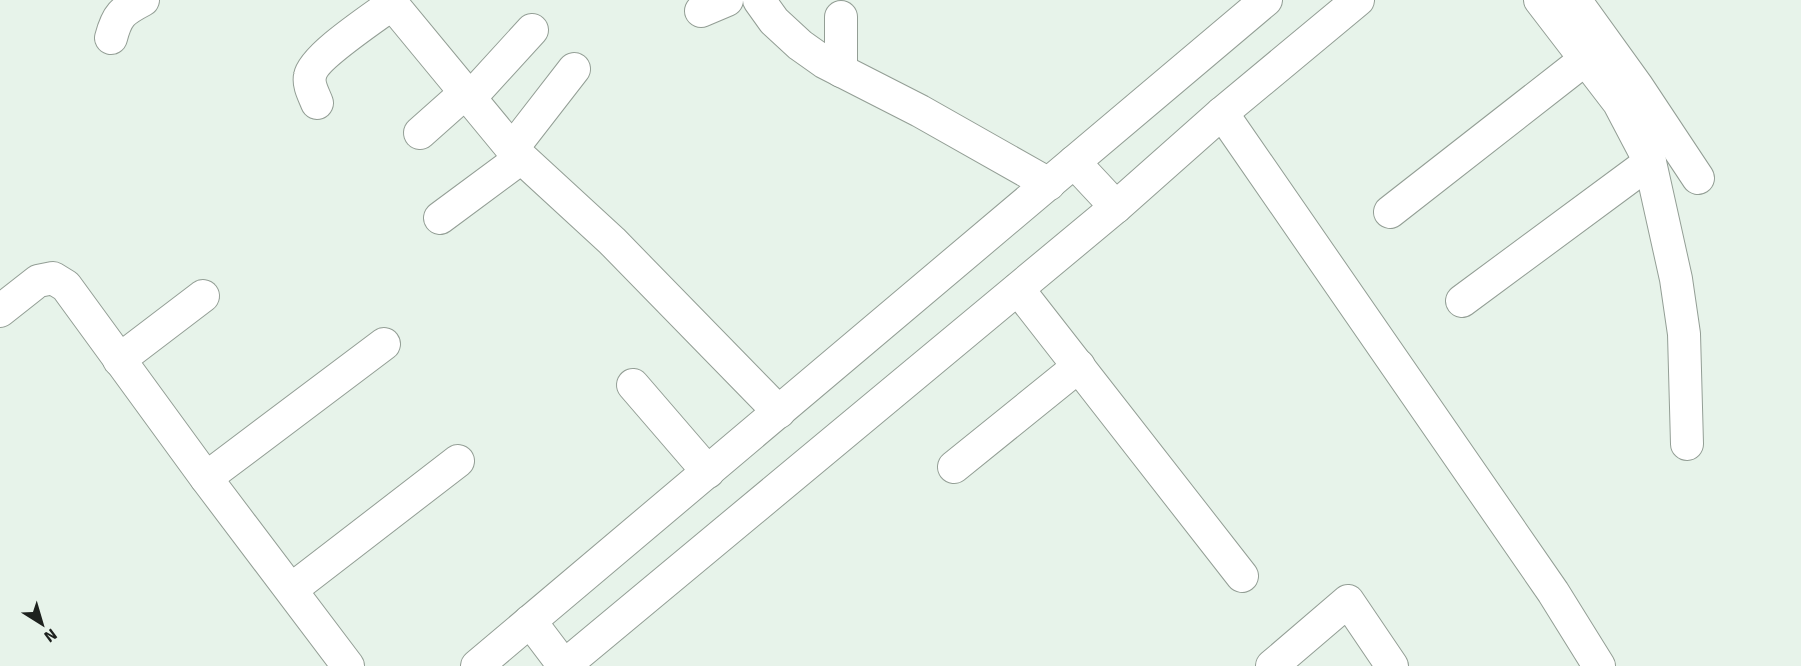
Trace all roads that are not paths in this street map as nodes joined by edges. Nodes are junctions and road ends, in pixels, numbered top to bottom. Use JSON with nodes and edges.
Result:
{"nodes":[{"id":1,"x":143,"y":0,"type":"edge"},
{"id":2,"x":759,"y":0,"type":"edge"},
{"id":3,"x":1266,"y":0,"type":"edge"},
{"id":4,"x":1358,"y":0,"type":"edge"},
{"id":5,"x":1540,"y":0,"type":"edge"},
{"id":6,"x":1575,"y":0,"type":"edge"},
{"id":7,"x":390,"y":2,"type":"edge"},
{"id":8,"x":841,"y":16,"type":"dead end"},
{"id":9,"x":532,"y":30,"type":"dead end"},
{"id":10,"x":111,"y":38,"type":"dead end"},
{"id":11,"x":1587,"y":58,"type":"junction"},
{"id":12,"x":574,"y":69,"type":"dead end"},
{"id":13,"x":841,"y":71,"type":"junction"},
{"id":14,"x":467,"y":96,"type":"junction"},
{"id":15,"x":317,"y":103,"type":"dead end"},
{"id":16,"x":1222,"y":113,"type":"junction"},
{"id":17,"x":420,"y":132,"type":"dead end"},
{"id":18,"x":517,"y":153,"type":"junction"},
{"id":19,"x":1650,"y":162,"type":"junction"},
{"id":20,"x":1079,"y":168,"type":"junction"},
{"id":21,"x":1698,"y":178,"type":"dead end"},
{"id":22,"x":1049,"y":184,"type":"junction"},
{"id":23,"x":1112,"y":203,"type":"junction"},
{"id":24,"x":1389,"y":212,"type":"dead end"},
{"id":25,"x":440,"y":218,"type":"dead end"},
{"id":26,"x":1018,"y":289,"type":"junction"},
{"id":27,"x":203,"y":296,"type":"dead end"},
{"id":28,"x":1462,"y":301,"type":"dead end"},
{"id":29,"x":0,"y":311,"type":"edge"},
{"id":30,"x":384,"y":344,"type":"dead end"},
{"id":31,"x":119,"y":360,"type":"junction"},
{"id":32,"x":1079,"y":366,"type":"junction"},
{"id":33,"x":633,"y":385,"type":"dead end"},
{"id":34,"x":779,"y":412,"type":"junction"},
{"id":35,"x":1687,"y":444,"type":"dead end"},
{"id":36,"x":458,"y":460,"type":"dead end"},
{"id":37,"x":954,"y":467,"type":"dead end"},
{"id":38,"x":708,"y":472,"type":"junction"},
{"id":39,"x":206,"y":478,"type":"junction"},
{"id":40,"x":1242,"y":576,"type":"dead end"},
{"id":41,"x":292,"y":589,"type":"junction"},
{"id":42,"x":536,"y":629,"type":"junction"},
{"id":43,"x":563,"y":664,"type":"edge"},
{"id":44,"x":348,"y":666,"type":"edge"},
{"id":45,"x":477,"y":666,"type":"edge"},
{"id":46,"x":1272,"y":666,"type":"edge"},
{"id":47,"x":1392,"y":666,"type":"edge"},
{"id":48,"x":1599,"y":666,"type":"edge"}],
"edges":[{"from":1,"to":10,"type":"street"},
{"from":2,"to":13,"type":"street"},
{"from":3,"to":20,"type":"street"},
{"from":4,"to":16,"type":"street"},
{"from":5,"to":11,"type":"street"},
{"from":6,"to":21,"type":"street"},
{"from":7,"to":14,"type":"street"},
{"from":7,"to":15,"type":"street"},
{"from":8,"to":13,"type":"street"},
{"from":9,"to":14,"type":"street"},
{"from":11,"to":19,"type":"street"},
{"from":11,"to":24,"type":"street"},
{"from":12,"to":18,"type":"street"},
{"from":13,"to":22,"type":"street"},
{"from":14,"to":17,"type":"street"},
{"from":14,"to":18,"type":"street"},
{"from":16,"to":23,"type":"street"},
{"from":16,"to":48,"type":"street"},
{"from":18,"to":25,"type":"street"},
{"from":18,"to":34,"type":"street"},
{"from":19,"to":28,"type":"street"},
{"from":19,"to":35,"type":"street"},
{"from":20,"to":22,"type":"street"},
{"from":20,"to":23,"type":"street"},
{"from":22,"to":34,"type":"street"},
{"from":23,"to":26,"type":"street"},
{"from":26,"to":32,"type":"street"},
{"from":26,"to":43,"type":"street"},
{"from":27,"to":31,"type":"street"},
{"from":29,"to":31,"type":"street"},
{"from":30,"to":39,"type":"street"},
{"from":31,"to":39,"type":"street"},
{"from":32,"to":37,"type":"street"},
{"from":32,"to":40,"type":"street"},
{"from":33,"to":38,"type":"street"},
{"from":34,"to":38,"type":"street"},
{"from":36,"to":41,"type":"street"},
{"from":38,"to":42,"type":"street"},
{"from":39,"to":41,"type":"street"},
{"from":41,"to":44,"type":"street"},
{"from":42,"to":43,"type":"street"},
{"from":42,"to":45,"type":"street"},
{"from":46,"to":47,"type":"street"}]}
